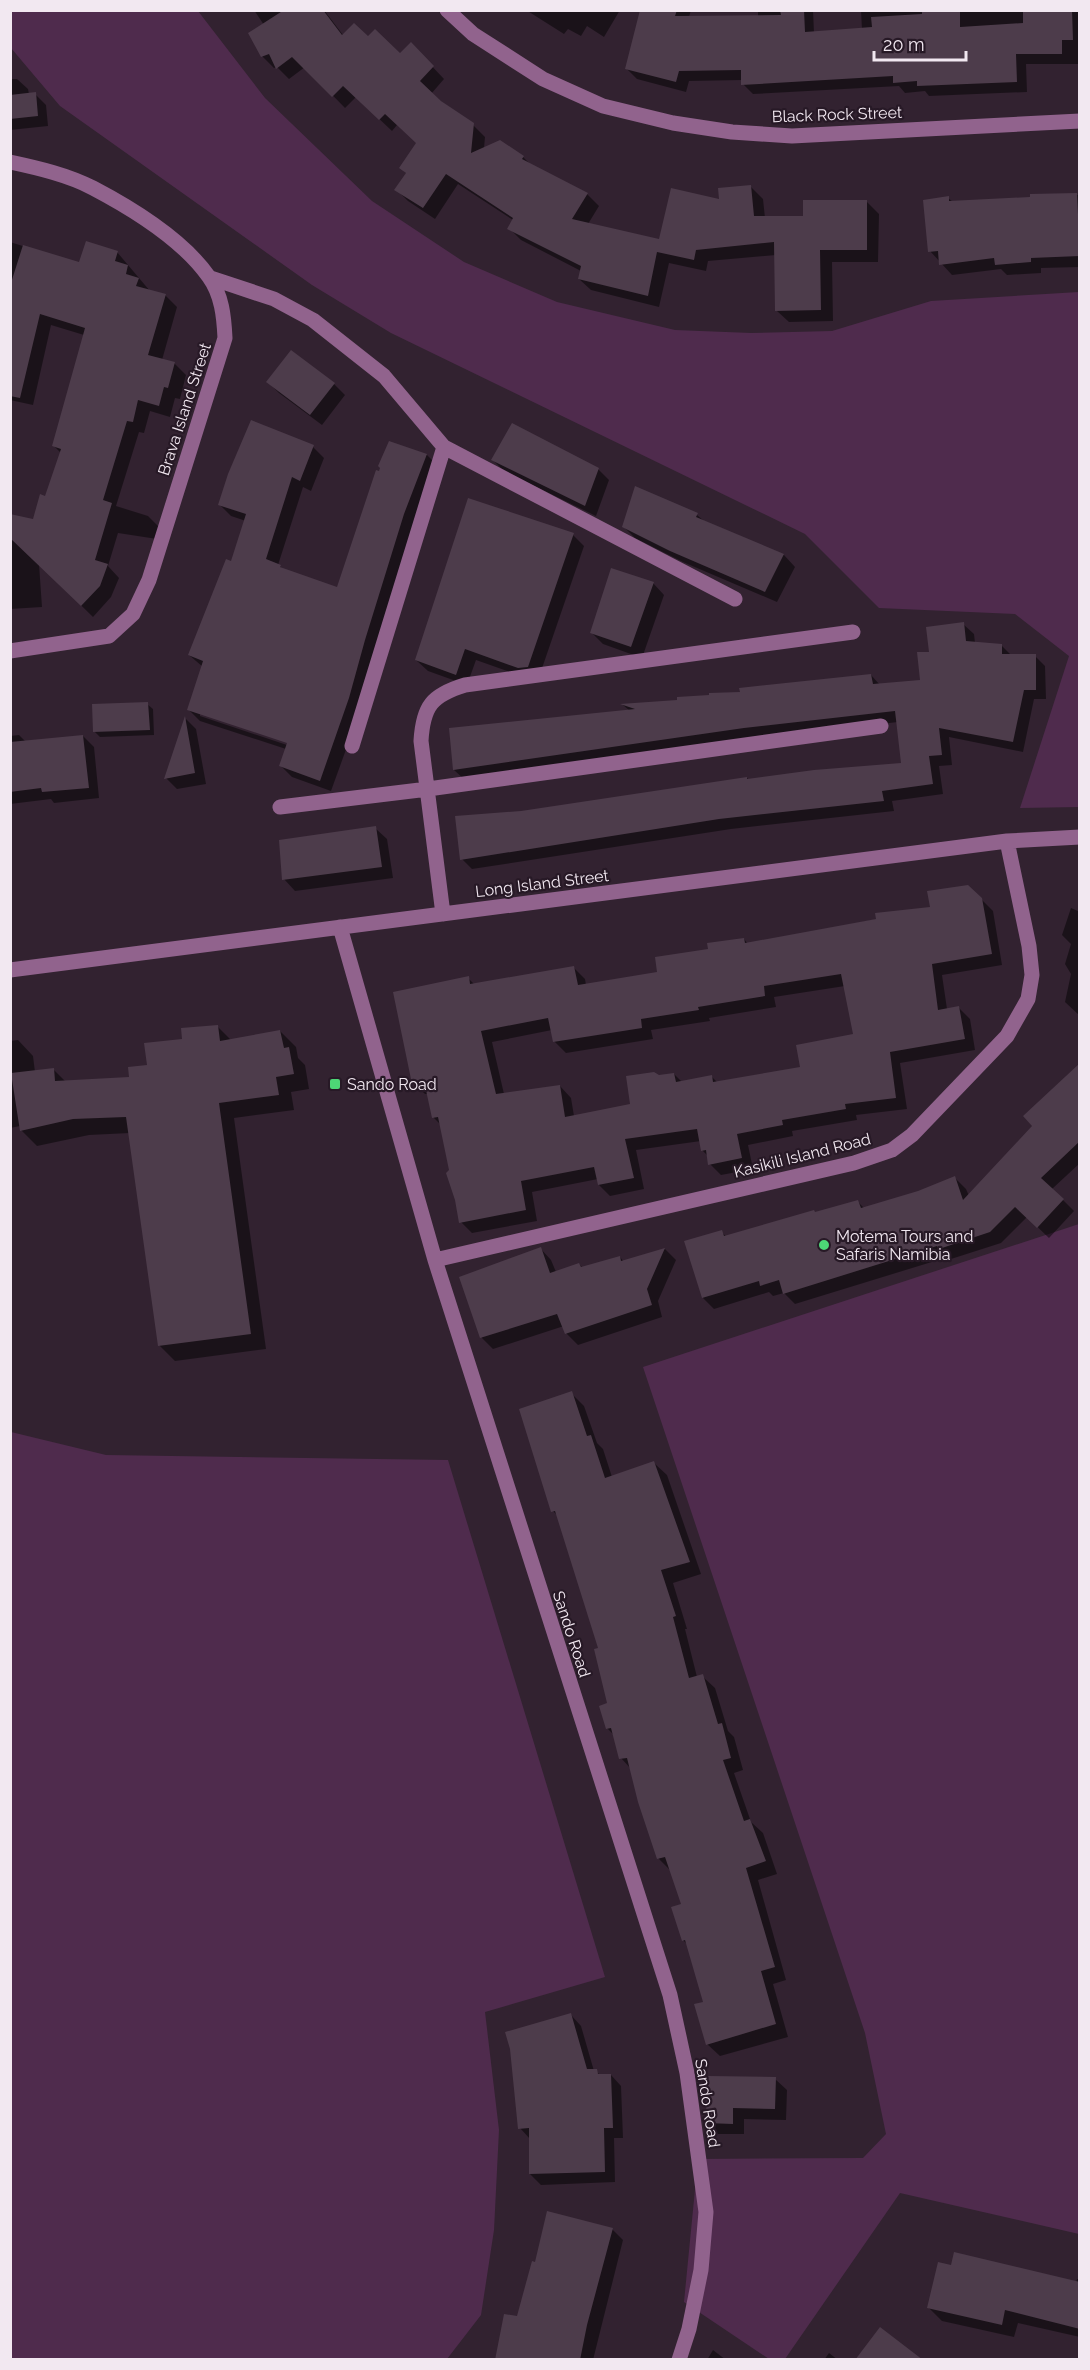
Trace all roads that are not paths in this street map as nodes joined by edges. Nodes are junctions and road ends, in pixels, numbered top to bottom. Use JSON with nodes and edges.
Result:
{"nodes":[{"id":1,"x":447,"y":10,"type":"edge"},
{"id":2,"x":1080,"y":121,"type":"edge"},
{"id":3,"x":10,"y":162,"type":"edge"},
{"id":4,"x":211,"y":278,"type":"junction"},
{"id":5,"x":444,"y":447,"type":"junction"},
{"id":6,"x":735,"y":599,"type":"dead end"},
{"id":7,"x":853,"y":632,"type":"dead end"},
{"id":8,"x":10,"y":651,"type":"edge"},
{"id":9,"x":881,"y":726,"type":"dead end"},
{"id":10,"x":352,"y":746,"type":"dead end"},
{"id":11,"x":428,"y":789,"type":"junction"},
{"id":12,"x":280,"y":807,"type":"dead end"},
{"id":13,"x":1080,"y":837,"type":"edge"},
{"id":14,"x":1007,"y":841,"type":"junction"},
{"id":15,"x":443,"y":914,"type":"junction"},
{"id":16,"x":340,"y":927,"type":"junction"},
{"id":17,"x":10,"y":970,"type":"edge"},
{"id":18,"x":435,"y":1260,"type":"junction"},
{"id":19,"x":678,"y":2360,"type":"edge"}],
"edges":[{"from":1,"to":2,"type":"street","name":"Black Rock Street"},
{"from":3,"to":4,"type":"street","name":"Brava Island Street"},
{"from":4,"to":5,"type":"street"},
{"from":4,"to":8,"type":"street","name":"Brava Island Street"},
{"from":5,"to":6,"type":"street"},
{"from":5,"to":10,"type":"street"},
{"from":7,"to":11,"type":"street"},
{"from":9,"to":11,"type":"street"},
{"from":11,"to":12,"type":"street"},
{"from":11,"to":15,"type":"street"},
{"from":13,"to":14,"type":"street","name":"Long Island Street"},
{"from":14,"to":15,"type":"street","name":"Long Island Street"},
{"from":14,"to":18,"type":"street","name":"Kasikili Island Road"},
{"from":15,"to":16,"type":"street","name":"Long Island Street"},
{"from":16,"to":17,"type":"street","name":"Long Island Street"},
{"from":16,"to":18,"type":"street","name":"Sando Road"},
{"from":18,"to":19,"type":"street","name":"Sando Road"}]}
